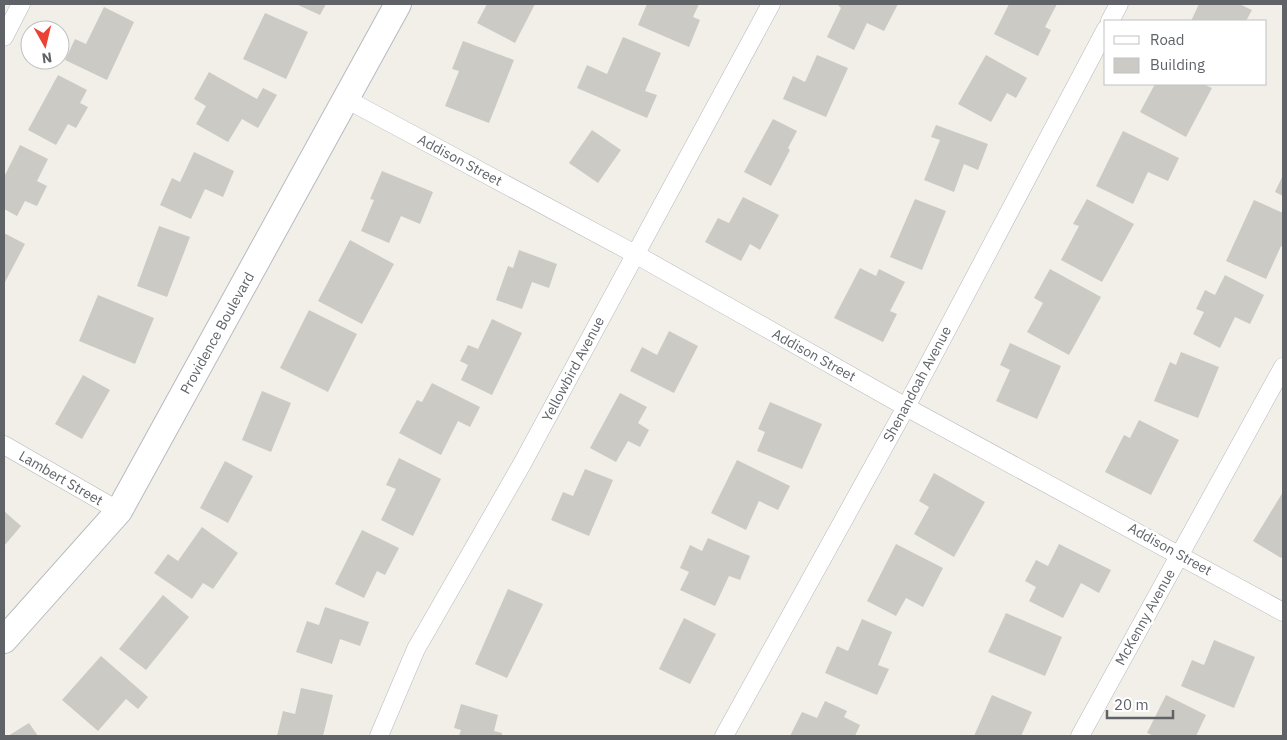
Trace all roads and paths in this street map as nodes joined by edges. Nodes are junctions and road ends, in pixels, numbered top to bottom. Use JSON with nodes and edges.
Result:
{"nodes":[{"id":1,"x":22,"y":4,"type":"edge"},
{"id":2,"x":398,"y":4,"type":"edge"},
{"id":3,"x":771,"y":4,"type":"edge"},
{"id":4,"x":1119,"y":4,"type":"edge"},
{"id":5,"x":1111,"y":20,"type":"edge"},
{"id":6,"x":1104,"y":34,"type":"edge"},
{"id":7,"x":4,"y":37,"type":"edge"},
{"id":8,"x":346,"y":99,"type":"junction"},
{"id":9,"x":635,"y":254,"type":"junction"},
{"id":10,"x":1283,"y":367,"type":"edge"},
{"id":11,"x":906,"y":407,"type":"junction"},
{"id":12,"x":4,"y":445,"type":"edge"},
{"id":13,"x":119,"y":511,"type":"junction"},
{"id":14,"x":1180,"y":554,"type":"junction"},
{"id":15,"x":1283,"y":612,"type":"edge"},
{"id":16,"x":4,"y":640,"type":"edge"},
{"id":17,"x":379,"y":736,"type":"edge"},
{"id":18,"x":724,"y":736,"type":"edge"},
{"id":19,"x":1080,"y":736,"type":"edge"}],
"edges":[{"from":1,"to":7,"type":"street"},
{"from":2,"to":8,"type":"main road","name":"Providence Boulevard"},
{"from":3,"to":9,"type":"street","name":"Yellowbird Avenue"},
{"from":4,"to":5,"type":"street"},
{"from":6,"to":11,"type":"street","name":"Shenandoah Avenue"},
{"from":8,"to":9,"type":"street","name":"Addison Street"},
{"from":8,"to":13,"type":"main road","name":"Providence Boulevard"},
{"from":9,"to":11,"type":"street","name":"Addison Street"},
{"from":9,"to":17,"type":"street","name":"Yellowbird Avenue"},
{"from":10,"to":14,"type":"street","name":"McKenny Avenue"},
{"from":11,"to":14,"type":"street","name":"Addison Street"},
{"from":11,"to":18,"type":"street","name":"Shenandoah Avenue"},
{"from":12,"to":13,"type":"street","name":"Lambert Street"},
{"from":13,"to":16,"type":"main road","name":"Providence Boulevard"},
{"from":14,"to":15,"type":"street","name":"Addison Street"},
{"from":14,"to":19,"type":"street","name":"McKenny Avenue"}]}
